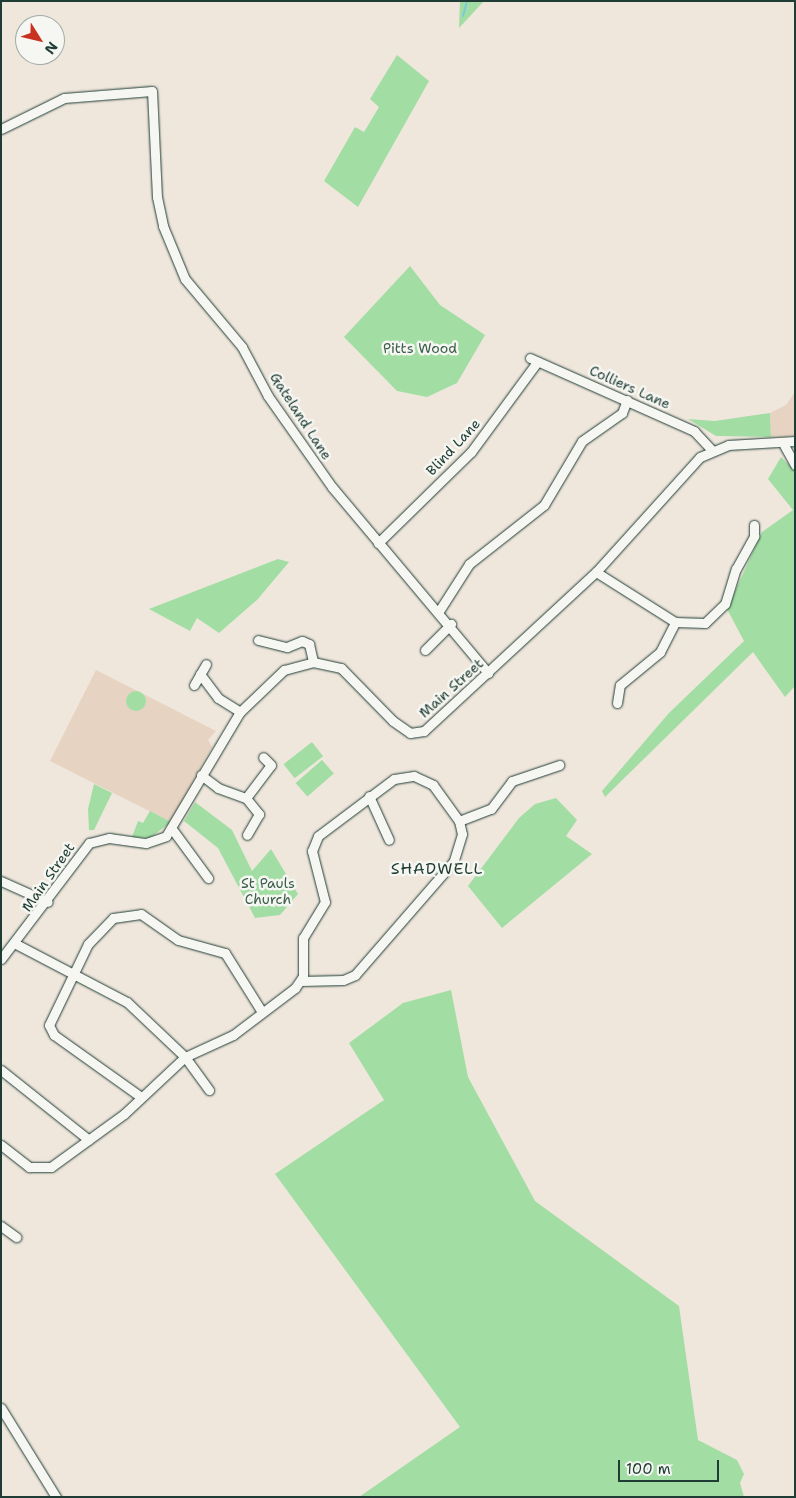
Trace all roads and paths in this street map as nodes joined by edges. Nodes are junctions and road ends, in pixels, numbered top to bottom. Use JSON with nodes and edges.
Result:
{"nodes":[{"id":1,"x":1,"y":129,"type":"edge"},
{"id":2,"x":534,"y":360,"type":"joint"},
{"id":3,"x":627,"y":400,"type":"junction"},
{"id":4,"x":795,"y":442,"type":"edge"},
{"id":5,"x":784,"y":445,"type":"junction"},
{"id":6,"x":712,"y":450,"type":"junction"},
{"id":7,"x":795,"y":464,"type":"edge"},
{"id":8,"x":754,"y":525,"type":"dead end"},
{"id":9,"x":378,"y":543,"type":"junction"},
{"id":10,"x":596,"y":572,"type":"junction"},
{"id":11,"x":439,"y":611,"type":"junction"},
{"id":12,"x":675,"y":622,"type":"junction"},
{"id":13,"x":451,"y":624,"type":"junction"},
{"id":14,"x":256,"y":641,"type":"dead end"},
{"id":15,"x":425,"y":650,"type":"dead end"},
{"id":16,"x":313,"y":662,"type":"junction"},
{"id":17,"x":206,"y":664,"type":"dead end"},
{"id":18,"x":488,"y":673,"type":"junction"},
{"id":19,"x":200,"y":674,"type":"junction"},
{"id":20,"x":194,"y":685,"type":"dead end"},
{"id":21,"x":618,"y":703,"type":"dead end"},
{"id":22,"x":240,"y":712,"type":"junction"},
{"id":23,"x":263,"y":757,"type":"dead end"},
{"id":24,"x":559,"y":765,"type":"dead end"},
{"id":25,"x":200,"y":775,"type":"junction"},
{"id":26,"x":369,"y":796,"type":"junction"},
{"id":27,"x":246,"y":798,"type":"junction"},
{"id":28,"x":459,"y":821,"type":"junction"},
{"id":29,"x":172,"y":829,"type":"junction"},
{"id":30,"x":247,"y":835,"type":"dead end"},
{"id":31,"x":389,"y":840,"type":"dead end"},
{"id":32,"x":208,"y":878,"type":"dead end"},
{"id":33,"x":1,"y":881,"type":"edge"},
{"id":34,"x":48,"y":902,"type":"junction"},
{"id":35,"x":16,"y":944,"type":"junction"},
{"id":36,"x":1,"y":959,"type":"edge"},
{"id":37,"x":74,"y":970,"type":"junction"},
{"id":38,"x":301,"y":981,"type":"junction"},
{"id":39,"x":262,"y":1012,"type":"junction"},
{"id":40,"x":185,"y":1057,"type":"junction"},
{"id":41,"x":1,"y":1070,"type":"edge"},
{"id":42,"x":209,"y":1090,"type":"dead end"},
{"id":43,"x":141,"y":1097,"type":"junction"},
{"id":44,"x":89,"y":1140,"type":"junction"},
{"id":45,"x":1,"y":1145,"type":"edge"},
{"id":46,"x":1,"y":1226,"type":"edge"},
{"id":47,"x":16,"y":1237,"type":"dead end"},
{"id":48,"x":1,"y":1408,"type":"edge"},
{"id":49,"x":56,"y":1497,"type":"edge"}],
"edges":[{"from":1,"to":9,"type":"street","name":"Gateland Lane"},
{"from":2,"to":3,"type":"street","name":"Colliers Lane"},
{"from":2,"to":9,"type":"street","name":"Blind Lane"},
{"from":3,"to":6,"type":"street","name":"Colliers Lane"},
{"from":3,"to":11,"type":"street"},
{"from":4,"to":5,"type":"street","name":"Main Street"},
{"from":5,"to":6,"type":"street","name":"Main Street"},
{"from":5,"to":7,"type":"street"},
{"from":6,"to":10,"type":"street","name":"Main Street"},
{"from":8,"to":12,"type":"street"},
{"from":9,"to":11,"type":"street","name":"Gateland Lane"},
{"from":10,"to":12,"type":"street"},
{"from":10,"to":18,"type":"street","name":"Main Street"},
{"from":11,"to":13,"type":"street","name":"Gateland Lane"},
{"from":12,"to":21,"type":"street"},
{"from":13,"to":15,"type":"street"},
{"from":13,"to":18,"type":"street","name":"Gateland Lane"},
{"from":14,"to":16,"type":"street"},
{"from":16,"to":18,"type":"street","name":"Main Street"},
{"from":16,"to":22,"type":"street"},
{"from":17,"to":19,"type":"street"},
{"from":19,"to":20,"type":"street"},
{"from":19,"to":22,"type":"street"},
{"from":22,"to":25,"type":"street"},
{"from":23,"to":27,"type":"street"},
{"from":24,"to":28,"type":"street"},
{"from":25,"to":27,"type":"street"},
{"from":25,"to":29,"type":"street"},
{"from":26,"to":28,"type":"street"},
{"from":26,"to":31,"type":"street"},
{"from":26,"to":38,"type":"street"},
{"from":27,"to":30,"type":"street"},
{"from":28,"to":38,"type":"street"},
{"from":29,"to":32,"type":"street"},
{"from":29,"to":34,"type":"street","name":"Main Street"},
{"from":33,"to":34,"type":"street"},
{"from":34,"to":35,"type":"street","name":"Main Street"},
{"from":35,"to":36,"type":"street","name":"Main Street"},
{"from":35,"to":37,"type":"street"},
{"from":37,"to":39,"type":"street"},
{"from":37,"to":40,"type":"street"},
{"from":37,"to":43,"type":"street"},
{"from":38,"to":39,"type":"street"},
{"from":39,"to":40,"type":"street"},
{"from":40,"to":42,"type":"street"},
{"from":40,"to":43,"type":"street"},
{"from":41,"to":44,"type":"street"},
{"from":43,"to":44,"type":"street"},
{"from":44,"to":45,"type":"street"},
{"from":46,"to":47,"type":"street"},
{"from":48,"to":49,"type":"street"}]}
